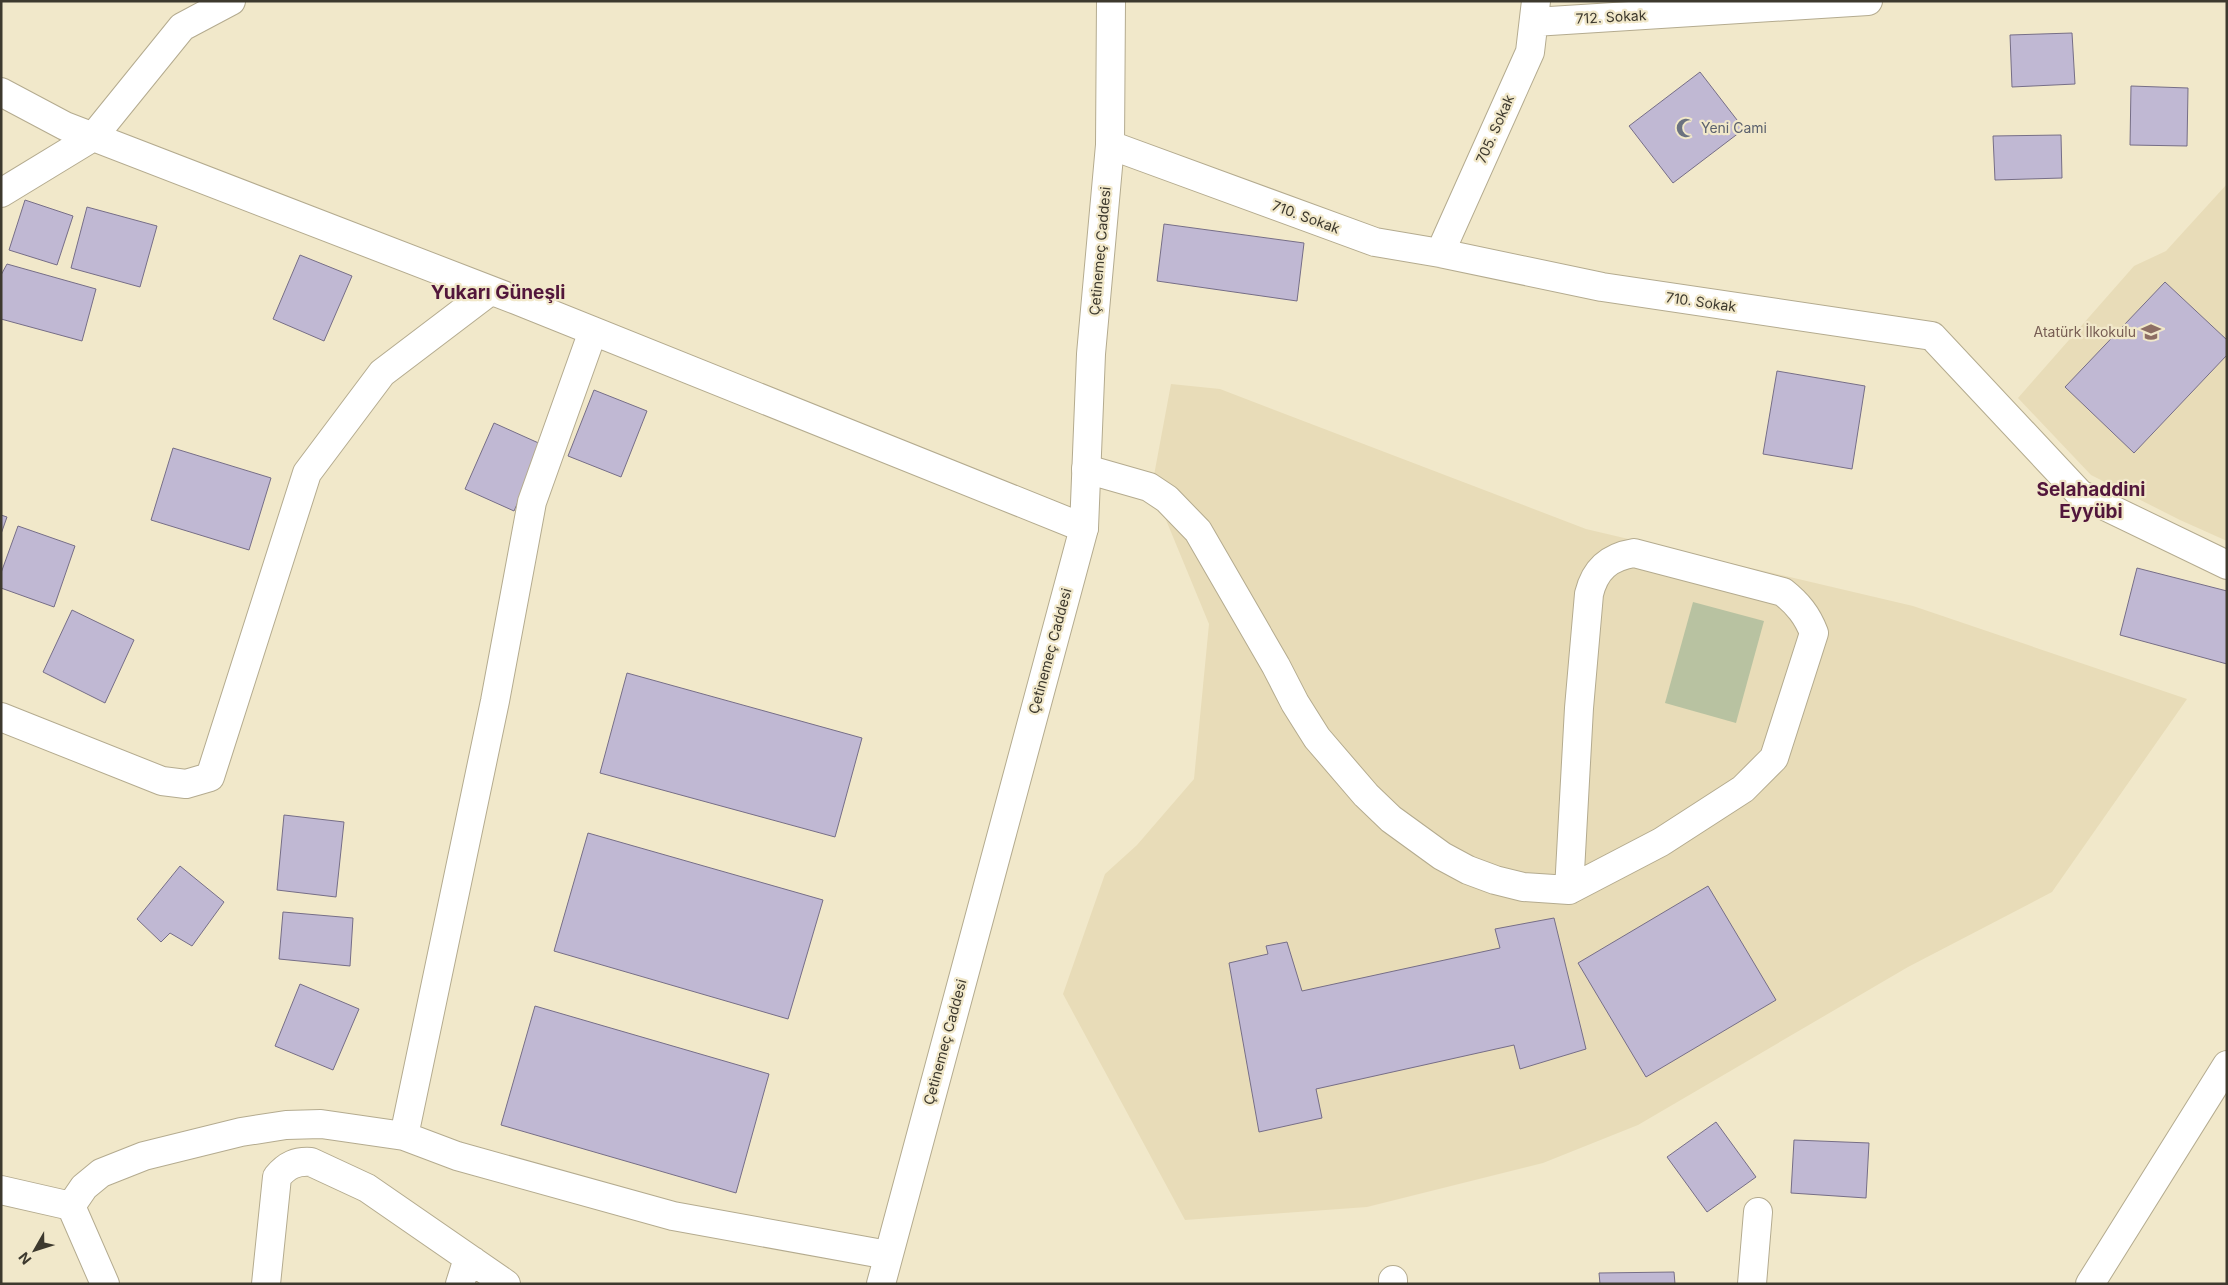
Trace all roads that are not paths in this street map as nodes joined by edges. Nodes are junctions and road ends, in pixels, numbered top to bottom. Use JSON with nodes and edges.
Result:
{"nodes":[{"id":1,"x":231,"y":1,"type":"edge"},
{"id":2,"x":1111,"y":1,"type":"edge"},
{"id":3,"x":1868,"y":1,"type":"edge"},
{"id":4,"x":1535,"y":11,"type":"edge"},
{"id":5,"x":1,"y":92,"type":"edge"},
{"id":6,"x":93,"y":137,"type":"junction"},
{"id":7,"x":1110,"y":145,"type":"junction"},
{"id":8,"x":1,"y":193,"type":"edge"},
{"id":9,"x":1440,"y":253,"type":"junction"},
{"id":10,"x":490,"y":290,"type":"junction"},
{"id":11,"x":593,"y":331,"type":"junction"},
{"id":12,"x":1086,"y":469,"type":"junction"},
{"id":13,"x":1084,"y":528,"type":"junction"},
{"id":14,"x":2227,"y":565,"type":"edge"},
{"id":15,"x":1,"y":717,"type":"edge"},
{"id":16,"x":1570,"y":890,"type":"junction"},
{"id":17,"x":2227,"y":1065,"type":"edge"},
{"id":18,"x":286,"y":1125,"type":"junction"},
{"id":19,"x":404,"y":1136,"type":"junction"},
{"id":20,"x":293,"y":1163,"type":"junction"},
{"id":21,"x":1,"y":1190,"type":"edge"},
{"id":22,"x":71,"y":1206,"type":"junction"},
{"id":23,"x":1758,"y":1212,"type":"dead end"},
{"id":24,"x":888,"y":1254,"type":"junction"},
{"id":25,"x":473,"y":1261,"type":"junction"},
{"id":26,"x":105,"y":1284,"type":"edge"},
{"id":27,"x":266,"y":1284,"type":"edge"},
{"id":28,"x":460,"y":1284,"type":"edge"},
{"id":29,"x":506,"y":1284,"type":"edge"},
{"id":30,"x":881,"y":1284,"type":"edge"},
{"id":31,"x":1752,"y":1284,"type":"edge"},
{"id":32,"x":2090,"y":1284,"type":"edge"}],
"edges":[{"from":1,"to":6,"type":"street"},
{"from":2,"to":7,"type":"street","name":"Çetinemeç Caddesi"},
{"from":3,"to":4,"type":"street","name":"712. Sokak"},
{"from":4,"to":9,"type":"street","name":"705. Sokak"},
{"from":5,"to":6,"type":"street"},
{"from":6,"to":8,"type":"street"},
{"from":6,"to":10,"type":"street"},
{"from":7,"to":9,"type":"street","name":"710. Sokak"},
{"from":7,"to":12,"type":"street","name":"Çetinemeç Caddesi"},
{"from":9,"to":14,"type":"street","name":"710. Sokak"},
{"from":10,"to":11,"type":"street"},
{"from":10,"to":15,"type":"street"},
{"from":11,"to":13,"type":"street"},
{"from":11,"to":19,"type":"street"},
{"from":12,"to":13,"type":"street","name":"Çetinemeç Caddesi"},
{"from":12,"to":16,"type":"street"},
{"from":13,"to":24,"type":"street","name":"Çetinemeç Caddesi"},
{"from":16,"to":16,"type":"street"},
{"from":17,"to":32,"type":"street"},
{"from":18,"to":19,"type":"street"},
{"from":18,"to":20,"type":"street"},
{"from":18,"to":22,"type":"street"},
{"from":19,"to":24,"type":"street"},
{"from":20,"to":25,"type":"street"},
{"from":20,"to":27,"type":"street"},
{"from":21,"to":22,"type":"street"},
{"from":22,"to":26,"type":"street"},
{"from":23,"to":31,"type":"street"},
{"from":24,"to":30,"type":"street","name":"Çetinemeç Caddesi"},
{"from":25,"to":28,"type":"street"},
{"from":25,"to":29,"type":"street"}]}
